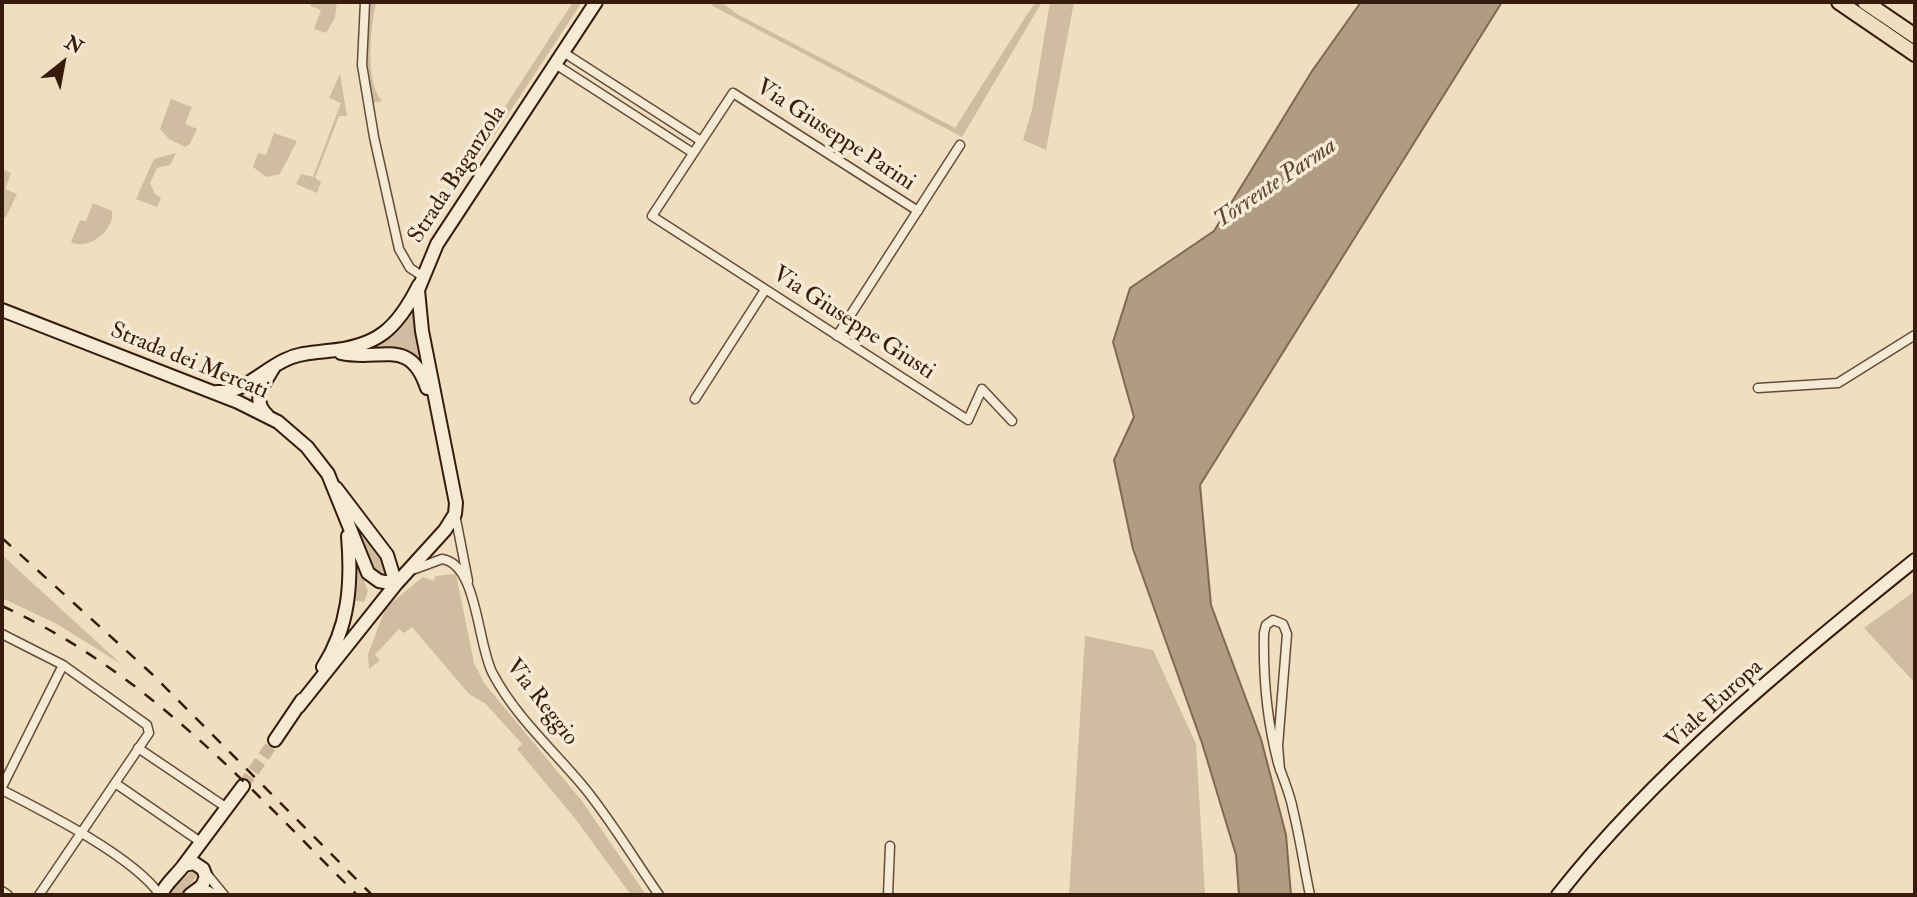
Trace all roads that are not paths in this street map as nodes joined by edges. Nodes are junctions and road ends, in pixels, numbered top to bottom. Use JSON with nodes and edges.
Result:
{"nodes":[{"id":1,"x":365,"y":2,"type":"edge"},
{"id":2,"x":596,"y":2,"type":"edge"},
{"id":3,"x":1839,"y":2,"type":"edge"},
{"id":4,"x":1865,"y":2,"type":"edge"},
{"id":5,"x":1915,"y":36,"type":"edge"},
{"id":6,"x":564,"y":52,"type":"junction"},
{"id":7,"x":1915,"y":54,"type":"edge"},
{"id":8,"x":555,"y":64,"type":"junction"},
{"id":9,"x":701,"y":141,"type":"junction"},
{"id":10,"x":960,"y":145,"type":"dead end"},
{"id":11,"x":693,"y":153,"type":"junction"},
{"id":12,"x":918,"y":211,"type":"junction"},
{"id":13,"x":420,"y":280,"type":"junction"},
{"id":14,"x":765,"y":290,"type":"junction"},
{"id":15,"x":2,"y":310,"type":"edge"},
{"id":16,"x":1915,"y":335,"type":"edge"},
{"id":17,"x":837,"y":336,"type":"junction"},
{"id":18,"x":328,"y":351,"type":"junction"},
{"id":19,"x":277,"y":364,"type":"junction"},
{"id":20,"x":1758,"y":388,"type":"dead end"},
{"id":21,"x":209,"y":390,"type":"junction"},
{"id":22,"x":695,"y":399,"type":"dead end"},
{"id":23,"x":269,"y":416,"type":"junction"},
{"id":24,"x":439,"y":417,"type":"junction"},
{"id":25,"x":1012,"y":421,"type":"dead end"},
{"id":26,"x":335,"y":487,"type":"junction"},
{"id":27,"x":455,"y":514,"type":"junction"},
{"id":28,"x":347,"y":527,"type":"junction"},
{"id":29,"x":1915,"y":560,"type":"edge"},
{"id":30,"x":405,"y":573,"type":"junction"},
{"id":31,"x":468,"y":581,"type":"junction"},
{"id":32,"x":396,"y":584,"type":"junction"},
{"id":33,"x":2,"y":634,"type":"edge"},
{"id":34,"x":63,"y":665,"type":"junction"},
{"id":35,"x":298,"y":707,"type":"junction"},
{"id":36,"x":275,"y":740,"type":"tunnel mouth"},
{"id":37,"x":138,"y":748,"type":"junction"},
{"id":38,"x":1280,"y":770,"type":"junction"},
{"id":39,"x":115,"y":783,"type":"junction"},
{"id":40,"x":243,"y":786,"type":"tunnel mouth"},
{"id":41,"x":2,"y":789,"type":"edge"},
{"id":42,"x":227,"y":808,"type":"junction"},
{"id":43,"x":80,"y":834,"type":"junction"},
{"id":44,"x":202,"y":843,"type":"junction"},
{"id":45,"x":890,"y":846,"type":"dead end"},
{"id":46,"x":184,"y":865,"type":"junction"},
{"id":47,"x":205,"y":871,"type":"junction"},
{"id":48,"x":145,"y":877,"type":"junction"},
{"id":49,"x":171,"y":882,"type":"junction"},
{"id":50,"x":2,"y":891,"type":"edge"},
{"id":51,"x":194,"y":892,"type":"edge"},
{"id":52,"x":8,"y":895,"type":"edge"},
{"id":53,"x":38,"y":895,"type":"edge"},
{"id":54,"x":160,"y":895,"type":"edge"},
{"id":55,"x":216,"y":895,"type":"edge"},
{"id":56,"x":224,"y":895,"type":"edge"},
{"id":57,"x":659,"y":895,"type":"edge"},
{"id":58,"x":888,"y":895,"type":"edge"},
{"id":59,"x":1310,"y":895,"type":"edge"},
{"id":60,"x":1558,"y":895,"type":"edge"}],
"edges":[{"from":1,"to":13,"type":"street"},
{"from":2,"to":6,"type":"street","name":"Strada Baganzola"},
{"from":3,"to":7,"type":"highway"},
{"from":4,"to":5,"type":"highway"},
{"from":6,"to":8,"type":"street","name":"Strada Baganzola"},
{"from":6,"to":9,"type":"street"},
{"from":8,"to":11,"type":"street"},
{"from":8,"to":13,"type":"street","name":"Strada Baganzola"},
{"from":9,"to":11,"type":"street"},
{"from":9,"to":12,"type":"street","name":"Via Giuseppe Parini"},
{"from":10,"to":12,"type":"street"},
{"from":11,"to":14,"type":"street","name":"Via Giuseppe Giusti"},
{"from":12,"to":17,"type":"street"},
{"from":13,"to":18,"type":"street"},
{"from":13,"to":24,"type":"street","name":"Strada Baganzola"},
{"from":14,"to":17,"type":"street","name":"Via Giuseppe Giusti"},
{"from":14,"to":22,"type":"street"},
{"from":15,"to":21,"type":"street","name":"Strada dei Mercati"},
{"from":16,"to":20,"type":"street"},
{"from":17,"to":25,"type":"street","name":"Via Giuseppe Giusti"},
{"from":18,"to":19,"type":"street"},
{"from":18,"to":24,"type":"street"},
{"from":19,"to":21,"type":"street"},
{"from":19,"to":23,"type":"street"},
{"from":21,"to":23,"type":"street","name":"Strada dei Mercati"},
{"from":23,"to":26,"type":"street","name":"Strada dei Mercati"},
{"from":24,"to":27,"type":"street","name":"Strada Baganzola"},
{"from":26,"to":28,"type":"street","name":"Strada dei Mercati"},
{"from":26,"to":32,"type":"street","name":"Strada dei Mercati"},
{"from":27,"to":30,"type":"street"},
{"from":27,"to":31,"type":"street","name":"Strada Baganzola"},
{"from":28,"to":32,"type":"street","name":"Strada dei Mercati"},
{"from":28,"to":35,"type":"street","name":"Strada dei Mercati"},
{"from":29,"to":60,"type":"street","name":"Viale Europa"},
{"from":30,"to":31,"type":"street"},
{"from":30,"to":32,"type":"street"},
{"from":31,"to":57,"type":"street","name":"Via Reggio"},
{"from":32,"to":35,"type":"street","name":"Strada dei Mercati"},
{"from":33,"to":34,"type":"street"},
{"from":34,"to":37,"type":"street"},
{"from":34,"to":41,"type":"street"},
{"from":35,"to":36,"type":"street","name":"Strada dei Mercati"},
{"from":37,"to":39,"type":"street"},
{"from":37,"to":42,"type":"street"},
{"from":38,"to":38,"type":"street"},
{"from":38,"to":59,"type":"street"},
{"from":39,"to":43,"type":"street"},
{"from":39,"to":44,"type":"street"},
{"from":40,"to":42,"type":"street"},
{"from":41,"to":43,"type":"street"},
{"from":42,"to":44,"type":"street"},
{"from":43,"to":48,"type":"street"},
{"from":43,"to":53,"type":"street"},
{"from":44,"to":46,"type":"street"},
{"from":44,"to":47,"type":"street"},
{"from":45,"to":58,"type":"street"},
{"from":46,"to":47,"type":"street"},
{"from":46,"to":49,"type":"street"},
{"from":47,"to":51,"type":"street"},
{"from":47,"to":56,"type":"street"},
{"from":48,"to":49,"type":"street"},
{"from":48,"to":54,"type":"street"},
{"from":49,"to":54,"type":"street"},
{"from":50,"to":52,"type":"street"},
{"from":51,"to":55,"type":"street"}]}
